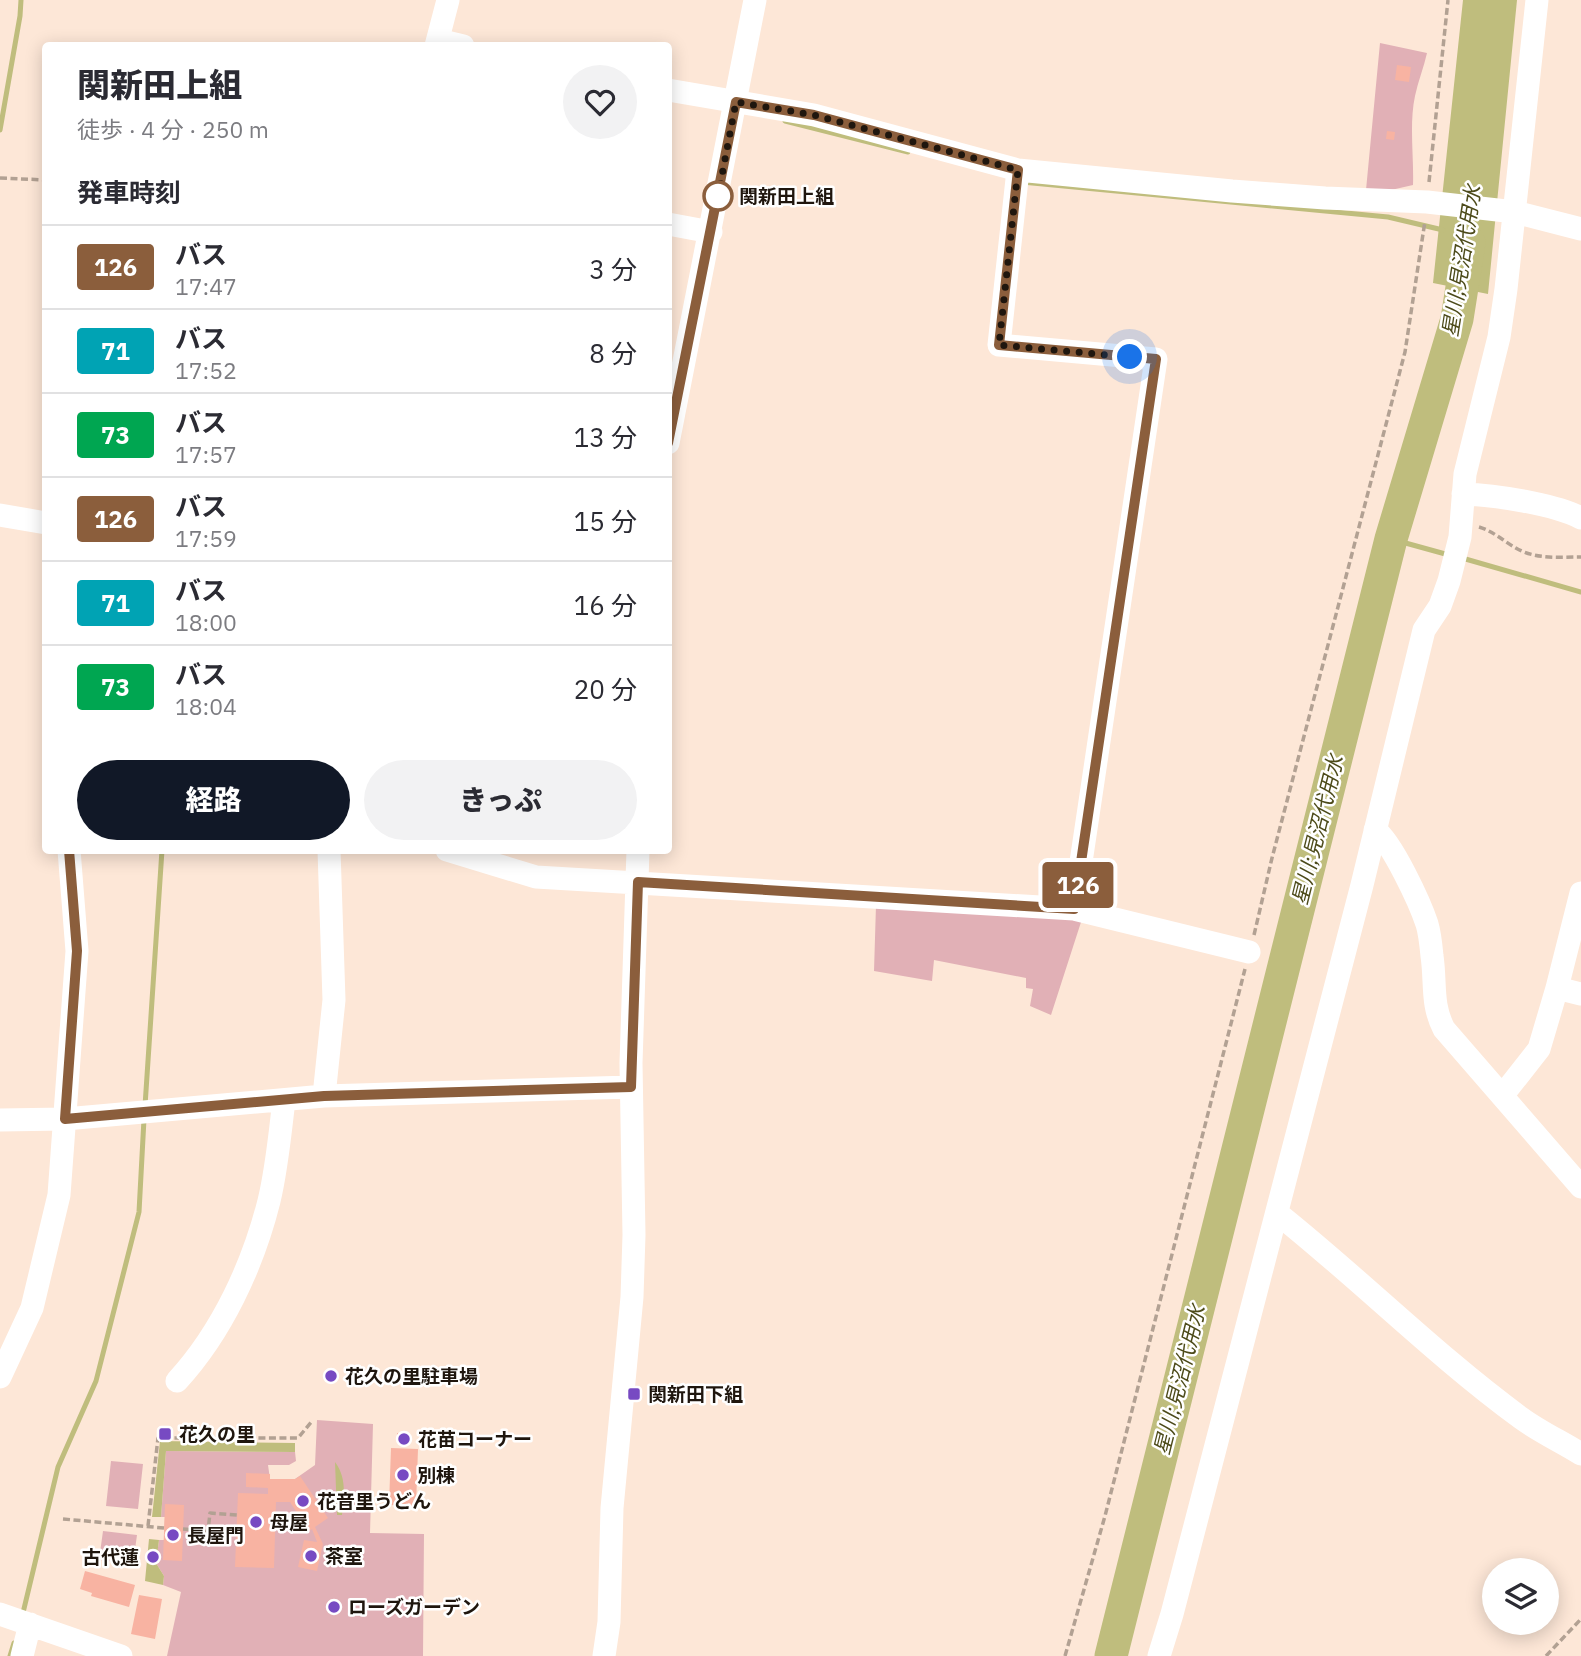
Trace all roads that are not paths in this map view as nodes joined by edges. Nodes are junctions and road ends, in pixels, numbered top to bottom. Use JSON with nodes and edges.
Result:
{"nodes":[{"id":1,"x":448,"y":0,"type":"edge"},
{"id":2,"x":755,"y":0,"type":"edge"},
{"id":3,"x":1536,"y":0,"type":"edge"},
{"id":4,"x":437,"y":42,"type":"edge"},
{"id":5,"x":672,"y":91,"type":"edge"},
{"id":6,"x":736,"y":102,"type":"junction"},
{"id":7,"x":1018,"y":170,"type":"junction"},
{"id":8,"x":1509,"y":212,"type":"junction"},
{"id":9,"x":672,"y":225,"type":"edge"},
{"id":10,"x":1581,"y":229,"type":"edge"},
{"id":11,"x":711,"y":232,"type":"junction"},
{"id":12,"x":672,"y":423,"type":"edge"},
{"id":13,"x":1463,"y":494,"type":"junction"},
{"id":14,"x":0,"y":515,"type":"edge"},
{"id":15,"x":1581,"y":518,"type":"edge"},
{"id":16,"x":42,"y":522,"type":"edge"},
{"id":17,"x":1375,"y":830,"type":"junction"},
{"id":18,"x":69,"y":854,"type":"edge"},
{"id":19,"x":329,"y":854,"type":"edge"},
{"id":20,"x":460,"y":854,"type":"edge"},
{"id":21,"x":638,"y":854,"type":"edge"},
{"id":22,"x":638,"y":882,"type":"junction"},
{"id":23,"x":1581,"y":893,"type":"edge"},
{"id":24,"x":1074,"y":909,"type":"junction"},
{"id":25,"x":1250,"y":952,"type":"dead end"},
{"id":26,"x":1557,"y":988,"type":"junction"},
{"id":27,"x":1581,"y":994,"type":"edge"},
{"id":28,"x":631,"y":1087,"type":"junction"},
{"id":29,"x":324,"y":1096,"type":"junction"},
{"id":30,"x":1502,"y":1096,"type":"junction"},
{"id":31,"x":284,"y":1100,"type":"junction"},
{"id":32,"x":65,"y":1119,"type":"junction"},
{"id":33,"x":0,"y":1120,"type":"edge"},
{"id":34,"x":1581,"y":1187,"type":"edge"},
{"id":35,"x":1276,"y":1213,"type":"junction"},
{"id":36,"x":0,"y":1377,"type":"edge"},
{"id":37,"x":177,"y":1381,"type":"dead end"},
{"id":38,"x":1581,"y":1454,"type":"edge"},
{"id":39,"x":0,"y":1614,"type":"edge"},
{"id":40,"x":30,"y":1624,"type":"junction"},
{"id":41,"x":22,"y":1656,"type":"edge"},
{"id":42,"x":121,"y":1656,"type":"edge"},
{"id":43,"x":604,"y":1656,"type":"edge"},
{"id":44,"x":1159,"y":1656,"type":"edge"}],
"edges":[{"from":1,"to":4,"type":"street"},
{"from":2,"to":6,"type":"street"},
{"from":3,"to":8,"type":"street"},
{"from":5,"to":6,"type":"street"},
{"from":6,"to":7,"type":"street"},
{"from":6,"to":11,"type":"street"},
{"from":7,"to":8,"type":"street"},
{"from":7,"to":24,"type":"street"},
{"from":8,"to":10,"type":"street"},
{"from":8,"to":13,"type":"street"},
{"from":9,"to":11,"type":"street"},
{"from":11,"to":12,"type":"street"},
{"from":13,"to":15,"type":"street"},
{"from":13,"to":17,"type":"street"},
{"from":14,"to":16,"type":"street"},
{"from":17,"to":30,"type":"street"},
{"from":17,"to":35,"type":"street"},
{"from":18,"to":32,"type":"street"},
{"from":19,"to":29,"type":"street"},
{"from":20,"to":22,"type":"street"},
{"from":21,"to":22,"type":"street"},
{"from":22,"to":24,"type":"street"},
{"from":22,"to":28,"type":"street"},
{"from":23,"to":26,"type":"street"},
{"from":24,"to":25,"type":"street"},
{"from":26,"to":27,"type":"street"},
{"from":26,"to":30,"type":"street"},
{"from":28,"to":29,"type":"street"},
{"from":28,"to":43,"type":"street"},
{"from":29,"to":31,"type":"street"},
{"from":30,"to":34,"type":"street"},
{"from":31,"to":32,"type":"street"},
{"from":31,"to":37,"type":"street"},
{"from":32,"to":33,"type":"street"},
{"from":32,"to":36,"type":"street"},
{"from":35,"to":38,"type":"street"},
{"from":35,"to":44,"type":"street"},
{"from":39,"to":40,"type":"street"},
{"from":40,"to":41,"type":"street"},
{"from":40,"to":42,"type":"street"}]}
